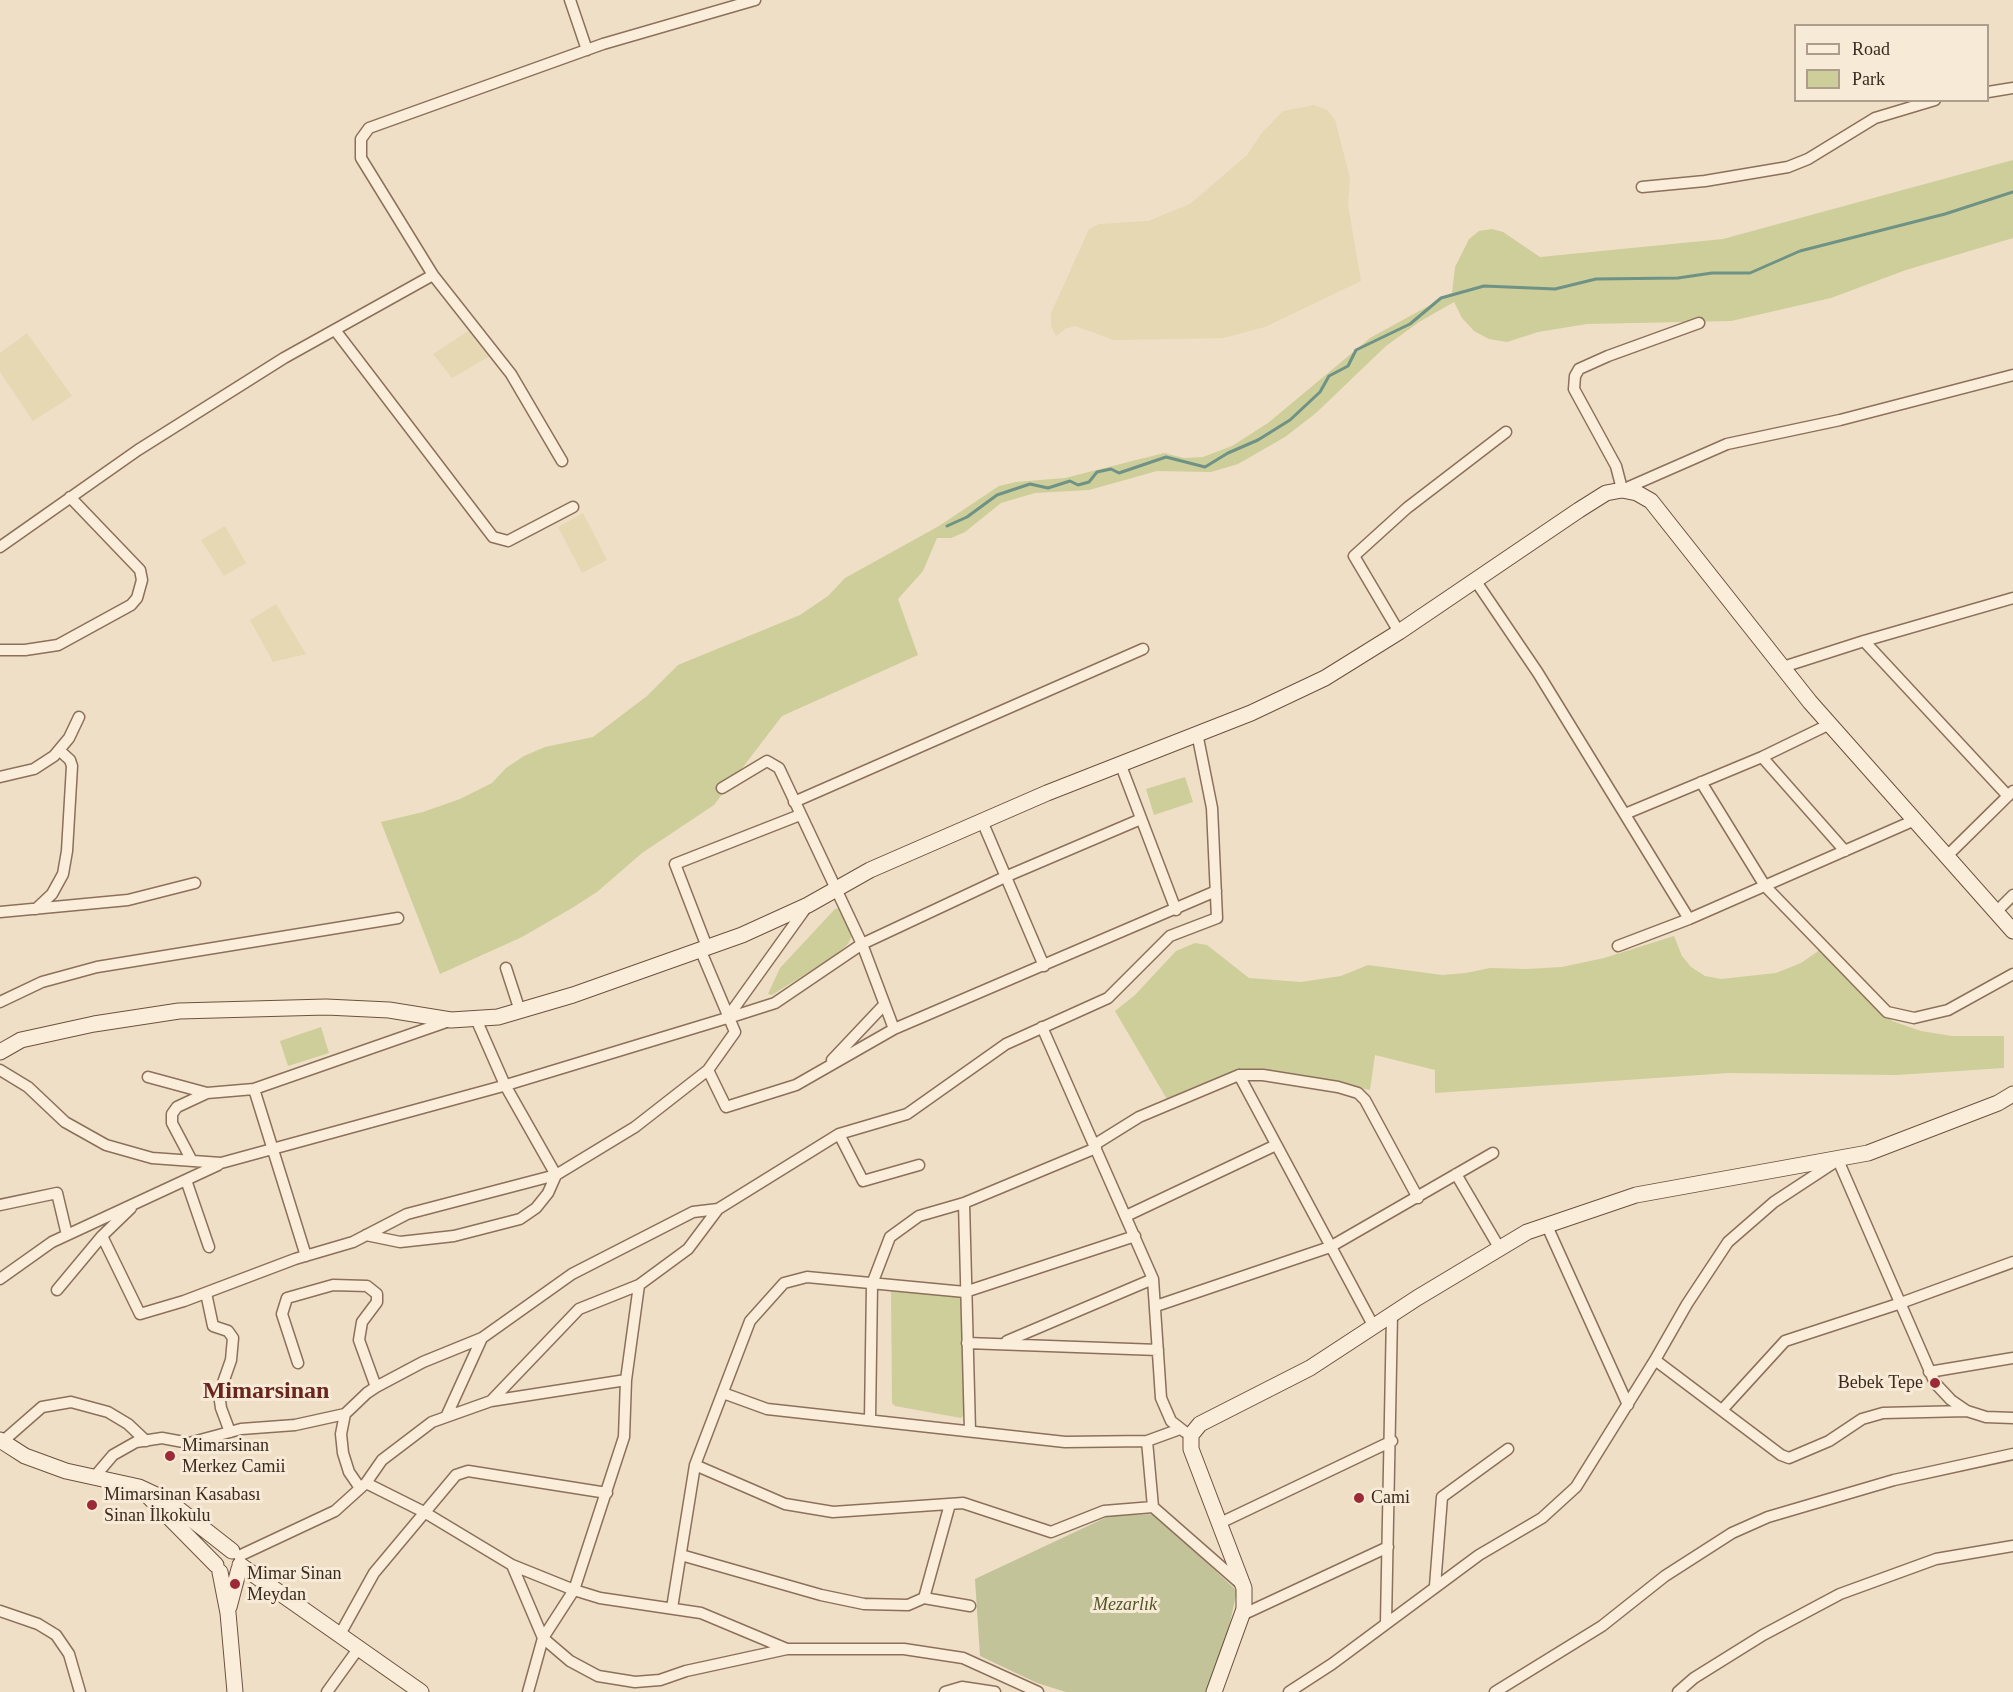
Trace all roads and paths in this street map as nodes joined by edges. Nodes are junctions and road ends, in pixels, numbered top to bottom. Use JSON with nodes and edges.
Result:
{"nodes":[{"id":1,"x":570,"y":0,"type":"edge"},
{"id":2,"x":755,"y":0,"type":"edge"},
{"id":3,"x":587,"y":50,"type":"junction"},
{"id":4,"x":2013,"y":88,"type":"edge"},
{"id":5,"x":1989,"y":92,"type":"edge"},
{"id":6,"x":1928,"y":102,"type":"edge"},
{"id":7,"x":1642,"y":187,"type":"dead end"},
{"id":8,"x":433,"y":274,"type":"junction"},
{"id":9,"x":1699,"y":323,"type":"dead end"},
{"id":10,"x":335,"y":330,"type":"junction"},
{"id":11,"x":2013,"y":375,"type":"edge"},
{"id":12,"x":1506,"y":432,"type":"dead end"},
{"id":13,"x":562,"y":461,"type":"dead end"},
{"id":14,"x":1622,"y":489,"type":"junction"},
{"id":15,"x":70,"y":497,"type":"junction"},
{"id":16,"x":573,"y":507,"type":"dead end"},
{"id":17,"x":0,"y":547,"type":"edge"},
{"id":18,"x":1475,"y":580,"type":"junction"},
{"id":19,"x":2013,"y":598,"type":"edge"},
{"id":20,"x":1399,"y":632,"type":"junction"},
{"id":21,"x":1864,"y":640,"type":"junction"},
{"id":22,"x":1143,"y":649,"type":"dead end"},
{"id":23,"x":0,"y":650,"type":"edge"},
{"id":24,"x":1783,"y":667,"type":"junction"},
{"id":25,"x":79,"y":717,"type":"dead end"},
{"id":26,"x":1830,"y":724,"type":"junction"},
{"id":27,"x":1197,"y":733,"type":"junction"},
{"id":28,"x":59,"y":750,"type":"junction"},
{"id":29,"x":1762,"y":757,"type":"junction"},
{"id":30,"x":1120,"y":763,"type":"junction"},
{"id":31,"x":0,"y":777,"type":"edge"},
{"id":32,"x":1701,"y":782,"type":"junction"},
{"id":33,"x":722,"y":788,"type":"dead end"},
{"id":34,"x":2010,"y":794,"type":"edge"},
{"id":35,"x":794,"y":801,"type":"junction"},
{"id":36,"x":1624,"y":814,"type":"junction"},
{"id":37,"x":800,"y":815,"type":"junction"},
{"id":38,"x":1141,"y":819,"type":"junction"},
{"id":39,"x":1915,"y":820,"type":"junction"},
{"id":40,"x":982,"y":821,"type":"junction"},
{"id":41,"x":1845,"y":851,"type":"junction"},
{"id":42,"x":1947,"y":856,"type":"junction"},
{"id":43,"x":1005,"y":877,"type":"junction"},
{"id":44,"x":195,"y":883,"type":"dead end"},
{"id":45,"x":1765,"y":886,"type":"junction"},
{"id":46,"x":837,"y":890,"type":"junction"},
{"id":47,"x":1216,"y":891,"type":"junction"},
{"id":48,"x":2013,"y":894,"type":"edge"},
{"id":49,"x":808,"y":905,"type":"junction"},
{"id":50,"x":36,"y":909,"type":"junction"},
{"id":51,"x":1176,"y":910,"type":"junction"},
{"id":52,"x":0,"y":912,"type":"edge"},
{"id":53,"x":1996,"y":912,"type":"junction"},
{"id":54,"x":398,"y":918,"type":"dead end"},
{"id":55,"x":1689,"y":919,"type":"junction"},
{"id":56,"x":2013,"y":931,"type":"edge"},
{"id":57,"x":862,"y":944,"type":"junction"},
{"id":58,"x":1618,"y":946,"type":"dead end"},
{"id":59,"x":704,"y":948,"type":"junction"},
{"id":60,"x":1044,"y":966,"type":"junction"},
{"id":61,"x":506,"y":968,"type":"dead end"},
{"id":62,"x":2013,"y":974,"type":"edge"},
{"id":63,"x":0,"y":1002,"type":"edge"},
{"id":64,"x":883,"y":1006,"type":"junction"},
{"id":65,"x":520,"y":1011,"type":"junction"},
{"id":66,"x":727,"y":1018,"type":"junction"},
{"id":67,"x":476,"y":1019,"type":"junction"},
{"id":68,"x":451,"y":1020,"type":"junction"},
{"id":69,"x":1042,"y":1027,"type":"junction"},
{"id":70,"x":894,"y":1029,"type":"junction"},
{"id":71,"x":0,"y":1052,"type":"edge"},
{"id":72,"x":824,"y":1069,"type":"junction"},
{"id":73,"x":0,"y":1070,"type":"edge"},
{"id":74,"x":708,"y":1070,"type":"junction"},
{"id":75,"x":1239,"y":1075,"type":"junction"},
{"id":76,"x":148,"y":1077,"type":"dead end"},
{"id":77,"x":506,"y":1085,"type":"junction"},
{"id":78,"x":254,"y":1089,"type":"junction"},
{"id":79,"x":207,"y":1093,"type":"junction"},
{"id":80,"x":2013,"y":1094,"type":"edge"},
{"id":81,"x":839,"y":1134,"type":"junction"},
{"id":82,"x":1276,"y":1145,"type":"junction"},
{"id":83,"x":1095,"y":1147,"type":"junction"},
{"id":84,"x":271,"y":1150,"type":"junction"},
{"id":85,"x":1493,"y":1153,"type":"dead end"},
{"id":86,"x":1838,"y":1160,"type":"junction"},
{"id":87,"x":192,"y":1161,"type":"junction"},
{"id":88,"x":221,"y":1163,"type":"junction"},
{"id":89,"x":919,"y":1165,"type":"dead end"},
{"id":90,"x":1456,"y":1174,"type":"junction"},
{"id":91,"x":556,"y":1175,"type":"junction"},
{"id":92,"x":186,"y":1179,"type":"junction"},
{"id":93,"x":1418,"y":1198,"type":"junction"},
{"id":94,"x":137,"y":1202,"type":"junction"},
{"id":95,"x":964,"y":1203,"type":"junction"},
{"id":96,"x":0,"y":1205,"type":"edge"},
{"id":97,"x":718,"y":1209,"type":"junction"},
{"id":98,"x":1126,"y":1216,"type":"junction"},
{"id":99,"x":1547,"y":1226,"type":"junction"},
{"id":100,"x":67,"y":1234,"type":"junction"},
{"id":101,"x":366,"y":1235,"type":"junction"},
{"id":102,"x":102,"y":1236,"type":"junction"},
{"id":103,"x":1135,"y":1236,"type":"junction"},
{"id":104,"x":209,"y":1247,"type":"dead end"},
{"id":105,"x":1330,"y":1247,"type":"junction"},
{"id":106,"x":1500,"y":1249,"type":"junction"},
{"id":107,"x":306,"y":1256,"type":"junction"},
{"id":108,"x":2013,"y":1262,"type":"edge"},
{"id":109,"x":0,"y":1279,"type":"edge"},
{"id":110,"x":1153,"y":1279,"type":"junction"},
{"id":111,"x":872,"y":1284,"type":"junction"},
{"id":112,"x":639,"y":1285,"type":"junction"},
{"id":113,"x":57,"y":1290,"type":"dead end"},
{"id":114,"x":965,"y":1292,"type":"junction"},
{"id":115,"x":206,"y":1293,"type":"junction"},
{"id":116,"x":1899,"y":1304,"type":"junction"},
{"id":117,"x":1156,"y":1306,"type":"junction"},
{"id":118,"x":1392,"y":1314,"type":"junction"},
{"id":119,"x":1374,"y":1327,"type":"junction"},
{"id":120,"x":482,"y":1338,"type":"junction"},
{"id":121,"x":1004,"y":1342,"type":"junction"},
{"id":122,"x":967,"y":1343,"type":"junction"},
{"id":123,"x":1158,"y":1350,"type":"junction"},
{"id":124,"x":2013,"y":1358,"type":"edge"},
{"id":125,"x":1655,"y":1360,"type":"junction"},
{"id":126,"x":298,"y":1363,"type":"dead end"},
{"id":127,"x":1929,"y":1372,"type":"junction"},
{"id":128,"x":627,"y":1380,"type":"junction"},
{"id":129,"x":376,"y":1387,"type":"junction"},
{"id":130,"x":723,"y":1393,"type":"junction"},
{"id":131,"x":491,"y":1401,"type":"junction"},
{"id":132,"x":1628,"y":1405,"type":"junction"},
{"id":133,"x":1722,"y":1410,"type":"junction"},
{"id":134,"x":1967,"y":1411,"type":"junction"},
{"id":135,"x":345,"y":1414,"type":"junction"},
{"id":136,"x":446,"y":1417,"type":"junction"},
{"id":137,"x":2013,"y":1418,"type":"edge"},
{"id":138,"x":870,"y":1420,"type":"junction"},
{"id":139,"x":970,"y":1431,"type":"junction"},
{"id":140,"x":230,"y":1432,"type":"junction"},
{"id":141,"x":1185,"y":1432,"type":"junction"},
{"id":142,"x":146,"y":1441,"type":"junction"},
{"id":143,"x":1147,"y":1441,"type":"junction"},
{"id":144,"x":1392,"y":1441,"type":"junction"},
{"id":145,"x":1,"y":1443,"type":"edge"},
{"id":146,"x":1508,"y":1449,"type":"dead end"},
{"id":147,"x":2013,"y":1454,"type":"edge"},
{"id":148,"x":695,"y":1465,"type":"junction"},
{"id":149,"x":96,"y":1476,"type":"junction"},
{"id":150,"x":363,"y":1485,"type":"junction"},
{"id":151,"x":139,"y":1487,"type":"junction"},
{"id":152,"x":607,"y":1493,"type":"junction"},
{"id":153,"x":950,"y":1504,"type":"junction"},
{"id":154,"x":1153,"y":1508,"type":"junction"},
{"id":155,"x":424,"y":1512,"type":"junction"},
{"id":156,"x":1218,"y":1524,"type":"junction"},
{"id":157,"x":2013,"y":1546,"type":"edge"},
{"id":158,"x":1388,"y":1547,"type":"junction"},
{"id":159,"x":681,"y":1555,"type":"junction"},
{"id":160,"x":237,"y":1560,"type":"junction"},
{"id":161,"x":512,"y":1565,"type":"junction"},
{"id":162,"x":218,"y":1568,"type":"junction"},
{"id":163,"x":1435,"y":1586,"type":"junction"},
{"id":164,"x":1245,"y":1588,"type":"junction"},
{"id":165,"x":574,"y":1590,"type":"junction"},
{"id":166,"x":924,"y":1598,"type":"junction"},
{"id":167,"x":970,"y":1606,"type":"dead end"},
{"id":168,"x":672,"y":1608,"type":"junction"},
{"id":169,"x":0,"y":1611,"type":"edge"},
{"id":170,"x":228,"y":1613,"type":"junction"},
{"id":171,"x":1242,"y":1615,"type":"junction"},
{"id":172,"x":1386,"y":1622,"type":"junction"},
{"id":173,"x":339,"y":1636,"type":"junction"},
{"id":174,"x":543,"y":1638,"type":"junction"},
{"id":175,"x":358,"y":1649,"type":"junction"},
{"id":176,"x":787,"y":1649,"type":"junction"},
{"id":177,"x":638,"y":1687,"type":"edge"},
{"id":178,"x":80,"y":1692,"type":"edge"},
{"id":179,"x":235,"y":1692,"type":"edge"},
{"id":180,"x":327,"y":1692,"type":"edge"},
{"id":181,"x":421,"y":1692,"type":"edge"},
{"id":182,"x":528,"y":1692,"type":"edge"},
{"id":183,"x":945,"y":1692,"type":"edge"},
{"id":184,"x":995,"y":1692,"type":"edge"},
{"id":185,"x":1038,"y":1692,"type":"edge"},
{"id":186,"x":1214,"y":1692,"type":"edge"},
{"id":187,"x":1289,"y":1692,"type":"edge"},
{"id":188,"x":1495,"y":1692,"type":"edge"},
{"id":189,"x":1678,"y":1692,"type":"edge"}],
"edges":[{"from":1,"to":3,"type":"street"},
{"from":2,"to":3,"type":"street"},
{"from":3,"to":8,"type":"street"},
{"from":4,"to":5,"type":"street"},
{"from":6,"to":7,"type":"street"},
{"from":8,"to":10,"type":"street"},
{"from":8,"to":13,"type":"street"},
{"from":9,"to":14,"type":"street"},
{"from":10,"to":15,"type":"street"},
{"from":10,"to":16,"type":"street"},
{"from":11,"to":14,"type":"street"},
{"from":12,"to":20,"type":"street"},
{"from":14,"to":18,"type":"street"},
{"from":14,"to":24,"type":"street"},
{"from":15,"to":17,"type":"street"},
{"from":15,"to":23,"type":"street"},
{"from":18,"to":20,"type":"street"},
{"from":18,"to":36,"type":"street"},
{"from":19,"to":21,"type":"street"},
{"from":20,"to":27,"type":"street"},
{"from":21,"to":24,"type":"street"},
{"from":21,"to":34,"type":"street"},
{"from":22,"to":35,"type":"street"},
{"from":24,"to":26,"type":"street"},
{"from":25,"to":28,"type":"street"},
{"from":26,"to":29,"type":"street"},
{"from":26,"to":39,"type":"street"},
{"from":27,"to":30,"type":"street"},
{"from":27,"to":47,"type":"street"},
{"from":28,"to":31,"type":"street"},
{"from":28,"to":50,"type":"street"},
{"from":29,"to":32,"type":"street"},
{"from":29,"to":41,"type":"street"},
{"from":30,"to":38,"type":"street"},
{"from":30,"to":40,"type":"street"},
{"from":32,"to":36,"type":"street"},
{"from":32,"to":45,"type":"street"},
{"from":33,"to":35,"type":"street"},
{"from":34,"to":42,"type":"street"},
{"from":35,"to":37,"type":"street"},
{"from":36,"to":55,"type":"street"},
{"from":37,"to":46,"type":"street"},
{"from":37,"to":59,"type":"street"},
{"from":38,"to":43,"type":"street"},
{"from":38,"to":51,"type":"street"},
{"from":39,"to":41,"type":"street"},
{"from":39,"to":42,"type":"street"},
{"from":40,"to":43,"type":"street"},
{"from":40,"to":46,"type":"street"},
{"from":41,"to":45,"type":"street"},
{"from":42,"to":53,"type":"street"},
{"from":43,"to":57,"type":"street"},
{"from":43,"to":60,"type":"street"},
{"from":44,"to":50,"type":"street"},
{"from":45,"to":55,"type":"street"},
{"from":45,"to":62,"type":"street"},
{"from":46,"to":49,"type":"street"},
{"from":46,"to":57,"type":"street"},
{"from":47,"to":51,"type":"street"},
{"from":47,"to":69,"type":"street"},
{"from":48,"to":53,"type":"street"},
{"from":49,"to":59,"type":"street"},
{"from":49,"to":66,"type":"street"},
{"from":50,"to":52,"type":"street"},
{"from":51,"to":60,"type":"street"},
{"from":53,"to":56,"type":"street"},
{"from":54,"to":63,"type":"street"},
{"from":55,"to":58,"type":"street"},
{"from":57,"to":64,"type":"street"},
{"from":57,"to":66,"type":"street"},
{"from":59,"to":65,"type":"street"},
{"from":59,"to":66,"type":"street"},
{"from":60,"to":70,"type":"street"},
{"from":61,"to":65,"type":"street"},
{"from":64,"to":70,"type":"street"},
{"from":64,"to":72,"type":"street"},
{"from":65,"to":67,"type":"street"},
{"from":66,"to":74,"type":"street"},
{"from":66,"to":77,"type":"street"},
{"from":67,"to":68,"type":"street"},
{"from":67,"to":77,"type":"street"},
{"from":68,"to":71,"type":"street"},
{"from":68,"to":78,"type":"street"},
{"from":69,"to":81,"type":"street"},
{"from":69,"to":83,"type":"street"},
{"from":70,"to":72,"type":"street"},
{"from":72,"to":74,"type":"street"},
{"from":73,"to":87,"type":"street"},
{"from":74,"to":91,"type":"street"},
{"from":75,"to":82,"type":"street"},
{"from":75,"to":83,"type":"street"},
{"from":75,"to":93,"type":"street"},
{"from":76,"to":79,"type":"street"},
{"from":77,"to":84,"type":"street"},
{"from":77,"to":91,"type":"street"},
{"from":78,"to":79,"type":"street"},
{"from":78,"to":84,"type":"street"},
{"from":79,"to":87,"type":"street"},
{"from":80,"to":86,"type":"street"},
{"from":81,"to":89,"type":"street"},
{"from":81,"to":97,"type":"street"},
{"from":82,"to":98,"type":"street"},
{"from":82,"to":105,"type":"street"},
{"from":83,"to":95,"type":"street"},
{"from":83,"to":98,"type":"street"},
{"from":84,"to":88,"type":"street"},
{"from":84,"to":107,"type":"street"},
{"from":85,"to":90,"type":"street"},
{"from":86,"to":99,"type":"street"},
{"from":86,"to":116,"type":"street"},
{"from":86,"to":125,"type":"street"},
{"from":87,"to":88,"type":"street"},
{"from":88,"to":92,"type":"street"},
{"from":90,"to":93,"type":"street"},
{"from":90,"to":106,"type":"street"},
{"from":91,"to":101,"type":"street"},
{"from":91,"to":101,"type":"street"},
{"from":92,"to":94,"type":"street"},
{"from":92,"to":104,"type":"street"},
{"from":93,"to":105,"type":"street"},
{"from":94,"to":100,"type":"street"},
{"from":94,"to":102,"type":"street"},
{"from":95,"to":111,"type":"street"},
{"from":95,"to":114,"type":"street"},
{"from":96,"to":100,"type":"street"},
{"from":97,"to":112,"type":"street"},
{"from":97,"to":120,"type":"street"},
{"from":98,"to":103,"type":"street"},
{"from":99,"to":106,"type":"street"},
{"from":99,"to":132,"type":"street"},
{"from":100,"to":109,"type":"street"},
{"from":101,"to":107,"type":"street"},
{"from":102,"to":113,"type":"street"},
{"from":102,"to":115,"type":"street"},
{"from":103,"to":110,"type":"street"},
{"from":103,"to":114,"type":"street"},
{"from":105,"to":117,"type":"street"},
{"from":105,"to":119,"type":"street"},
{"from":106,"to":118,"type":"street"},
{"from":107,"to":115,"type":"street"},
{"from":108,"to":116,"type":"street"},
{"from":110,"to":117,"type":"street"},
{"from":110,"to":121,"type":"street"},
{"from":111,"to":114,"type":"street"},
{"from":111,"to":130,"type":"street"},
{"from":111,"to":138,"type":"street"},
{"from":112,"to":128,"type":"street"},
{"from":112,"to":131,"type":"street"},
{"from":114,"to":122,"type":"street"},
{"from":115,"to":140,"type":"street"},
{"from":116,"to":127,"type":"street"},
{"from":116,"to":133,"type":"street"},
{"from":117,"to":123,"type":"street"},
{"from":118,"to":119,"type":"street"},
{"from":118,"to":144,"type":"street"},
{"from":119,"to":141,"type":"street"},
{"from":120,"to":129,"type":"street"},
{"from":120,"to":136,"type":"street"},
{"from":121,"to":122,"type":"street"},
{"from":121,"to":123,"type":"street"},
{"from":122,"to":139,"type":"street"},
{"from":123,"to":141,"type":"street"},
{"from":124,"to":127,"type":"street"},
{"from":125,"to":132,"type":"street"},
{"from":125,"to":133,"type":"street"},
{"from":126,"to":129,"type":"street"},
{"from":127,"to":134,"type":"street"},
{"from":128,"to":131,"type":"street"},
{"from":128,"to":152,"type":"street"},
{"from":129,"to":135,"type":"street"},
{"from":130,"to":138,"type":"street"},
{"from":130,"to":148,"type":"street"},
{"from":131,"to":136,"type":"street"},
{"from":132,"to":163,"type":"street"},
{"from":133,"to":134,"type":"street"},
{"from":134,"to":137,"type":"street"},
{"from":135,"to":140,"type":"street"},
{"from":135,"to":150,"type":"street"},
{"from":136,"to":150,"type":"street"},
{"from":138,"to":139,"type":"street"},
{"from":139,"to":143,"type":"street"},
{"from":140,"to":142,"type":"street"},
{"from":141,"to":143,"type":"street"},
{"from":141,"to":156,"type":"street"},
{"from":142,"to":145,"type":"street"},
{"from":142,"to":149,"type":"street"},
{"from":143,"to":154,"type":"street"},
{"from":144,"to":156,"type":"street"},
{"from":144,"to":158,"type":"street"},
{"from":145,"to":149,"type":"street"},
{"from":146,"to":163,"type":"street"},
{"from":147,"to":188,"type":"street"},
{"from":148,"to":153,"type":"street"},
{"from":148,"to":159,"type":"street"},
{"from":149,"to":151,"type":"street"},
{"from":150,"to":155,"type":"street"},
{"from":150,"to":160,"type":"street"},
{"from":151,"to":160,"type":"street"},
{"from":151,"to":162,"type":"street"},
{"from":152,"to":155,"type":"street"},
{"from":152,"to":165,"type":"street"},
{"from":153,"to":154,"type":"street"},
{"from":153,"to":166,"type":"street"},
{"from":154,"to":164,"type":"street"},
{"from":155,"to":161,"type":"street"},
{"from":155,"to":173,"type":"street"},
{"from":156,"to":164,"type":"street"},
{"from":157,"to":189,"type":"street"},
{"from":158,"to":171,"type":"street"},
{"from":158,"to":172,"type":"street"},
{"from":159,"to":166,"type":"street"},
{"from":159,"to":168,"type":"street"},
{"from":160,"to":162,"type":"street"},
{"from":160,"to":162,"type":"street"},
{"from":160,"to":170,"type":"street"},
{"from":160,"to":173,"type":"street"},
{"from":161,"to":165,"type":"street"},
{"from":161,"to":174,"type":"street"},
{"from":162,"to":170,"type":"street"},
{"from":163,"to":172,"type":"street"},
{"from":164,"to":171,"type":"street"},
{"from":165,"to":168,"type":"street"},
{"from":165,"to":174,"type":"street"},
{"from":166,"to":167,"type":"street"},
{"from":168,"to":176,"type":"street"},
{"from":169,"to":178,"type":"street"},
{"from":170,"to":179,"type":"street"},
{"from":171,"to":186,"type":"street"},
{"from":172,"to":187,"type":"street"},
{"from":173,"to":175,"type":"street"},
{"from":174,"to":177,"type":"street"},
{"from":174,"to":182,"type":"street"},
{"from":175,"to":180,"type":"street"},
{"from":175,"to":181,"type":"street"},
{"from":176,"to":177,"type":"street"},
{"from":176,"to":185,"type":"street"},
{"from":183,"to":184,"type":"street"}]}
